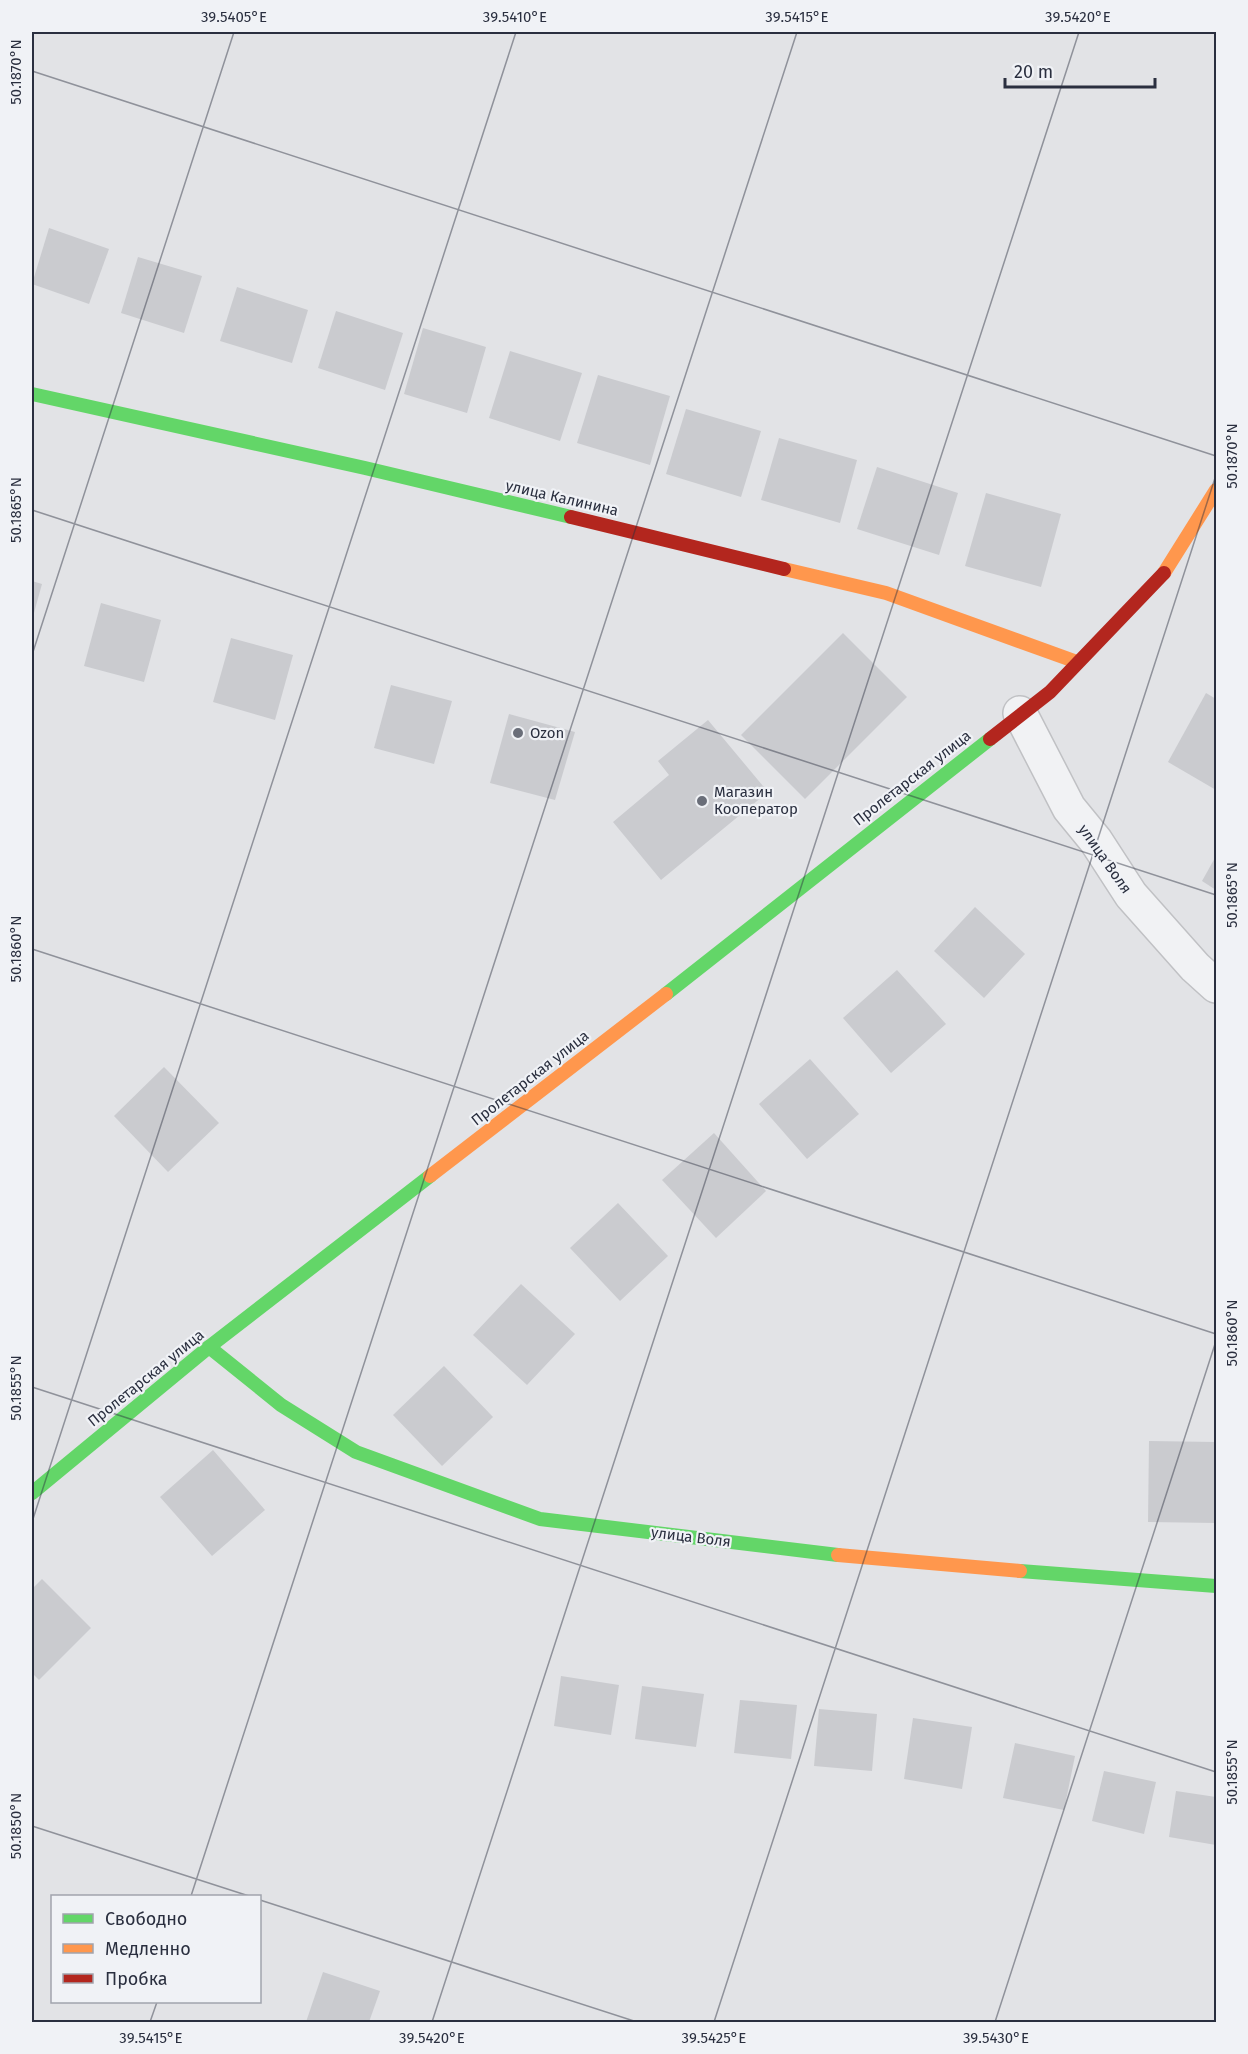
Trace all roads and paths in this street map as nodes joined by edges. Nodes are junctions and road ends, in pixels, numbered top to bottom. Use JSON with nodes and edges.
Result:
{"nodes":[{"id":1,"x":32,"y":394,"type":"edge"},
{"id":2,"x":1216,"y":490,"type":"edge"},
{"id":3,"x":1077,"y":662,"type":"junction"},
{"id":4,"x":1020,"y":713,"type":"junction"},
{"id":5,"x":1216,"y":986,"type":"edge"},
{"id":6,"x":209,"y":1347,"type":"junction"},
{"id":7,"x":32,"y":1493,"type":"edge"},
{"id":8,"x":1216,"y":1586,"type":"edge"}],
"edges":[{"from":1,"to":3,"type":"street","name":"улица Калинина"},
{"from":2,"to":3,"type":"street","name":"Пролетарская улица"},
{"from":3,"to":4,"type":"street","name":"Пролетарская улица"},
{"from":4,"to":5,"type":"street","name":"улица Воля"},
{"from":4,"to":6,"type":"street","name":"Пролетарская улица"},
{"from":6,"to":7,"type":"street","name":"Пролетарская улица"},
{"from":6,"to":8,"type":"street","name":"улица Воля"}]}
